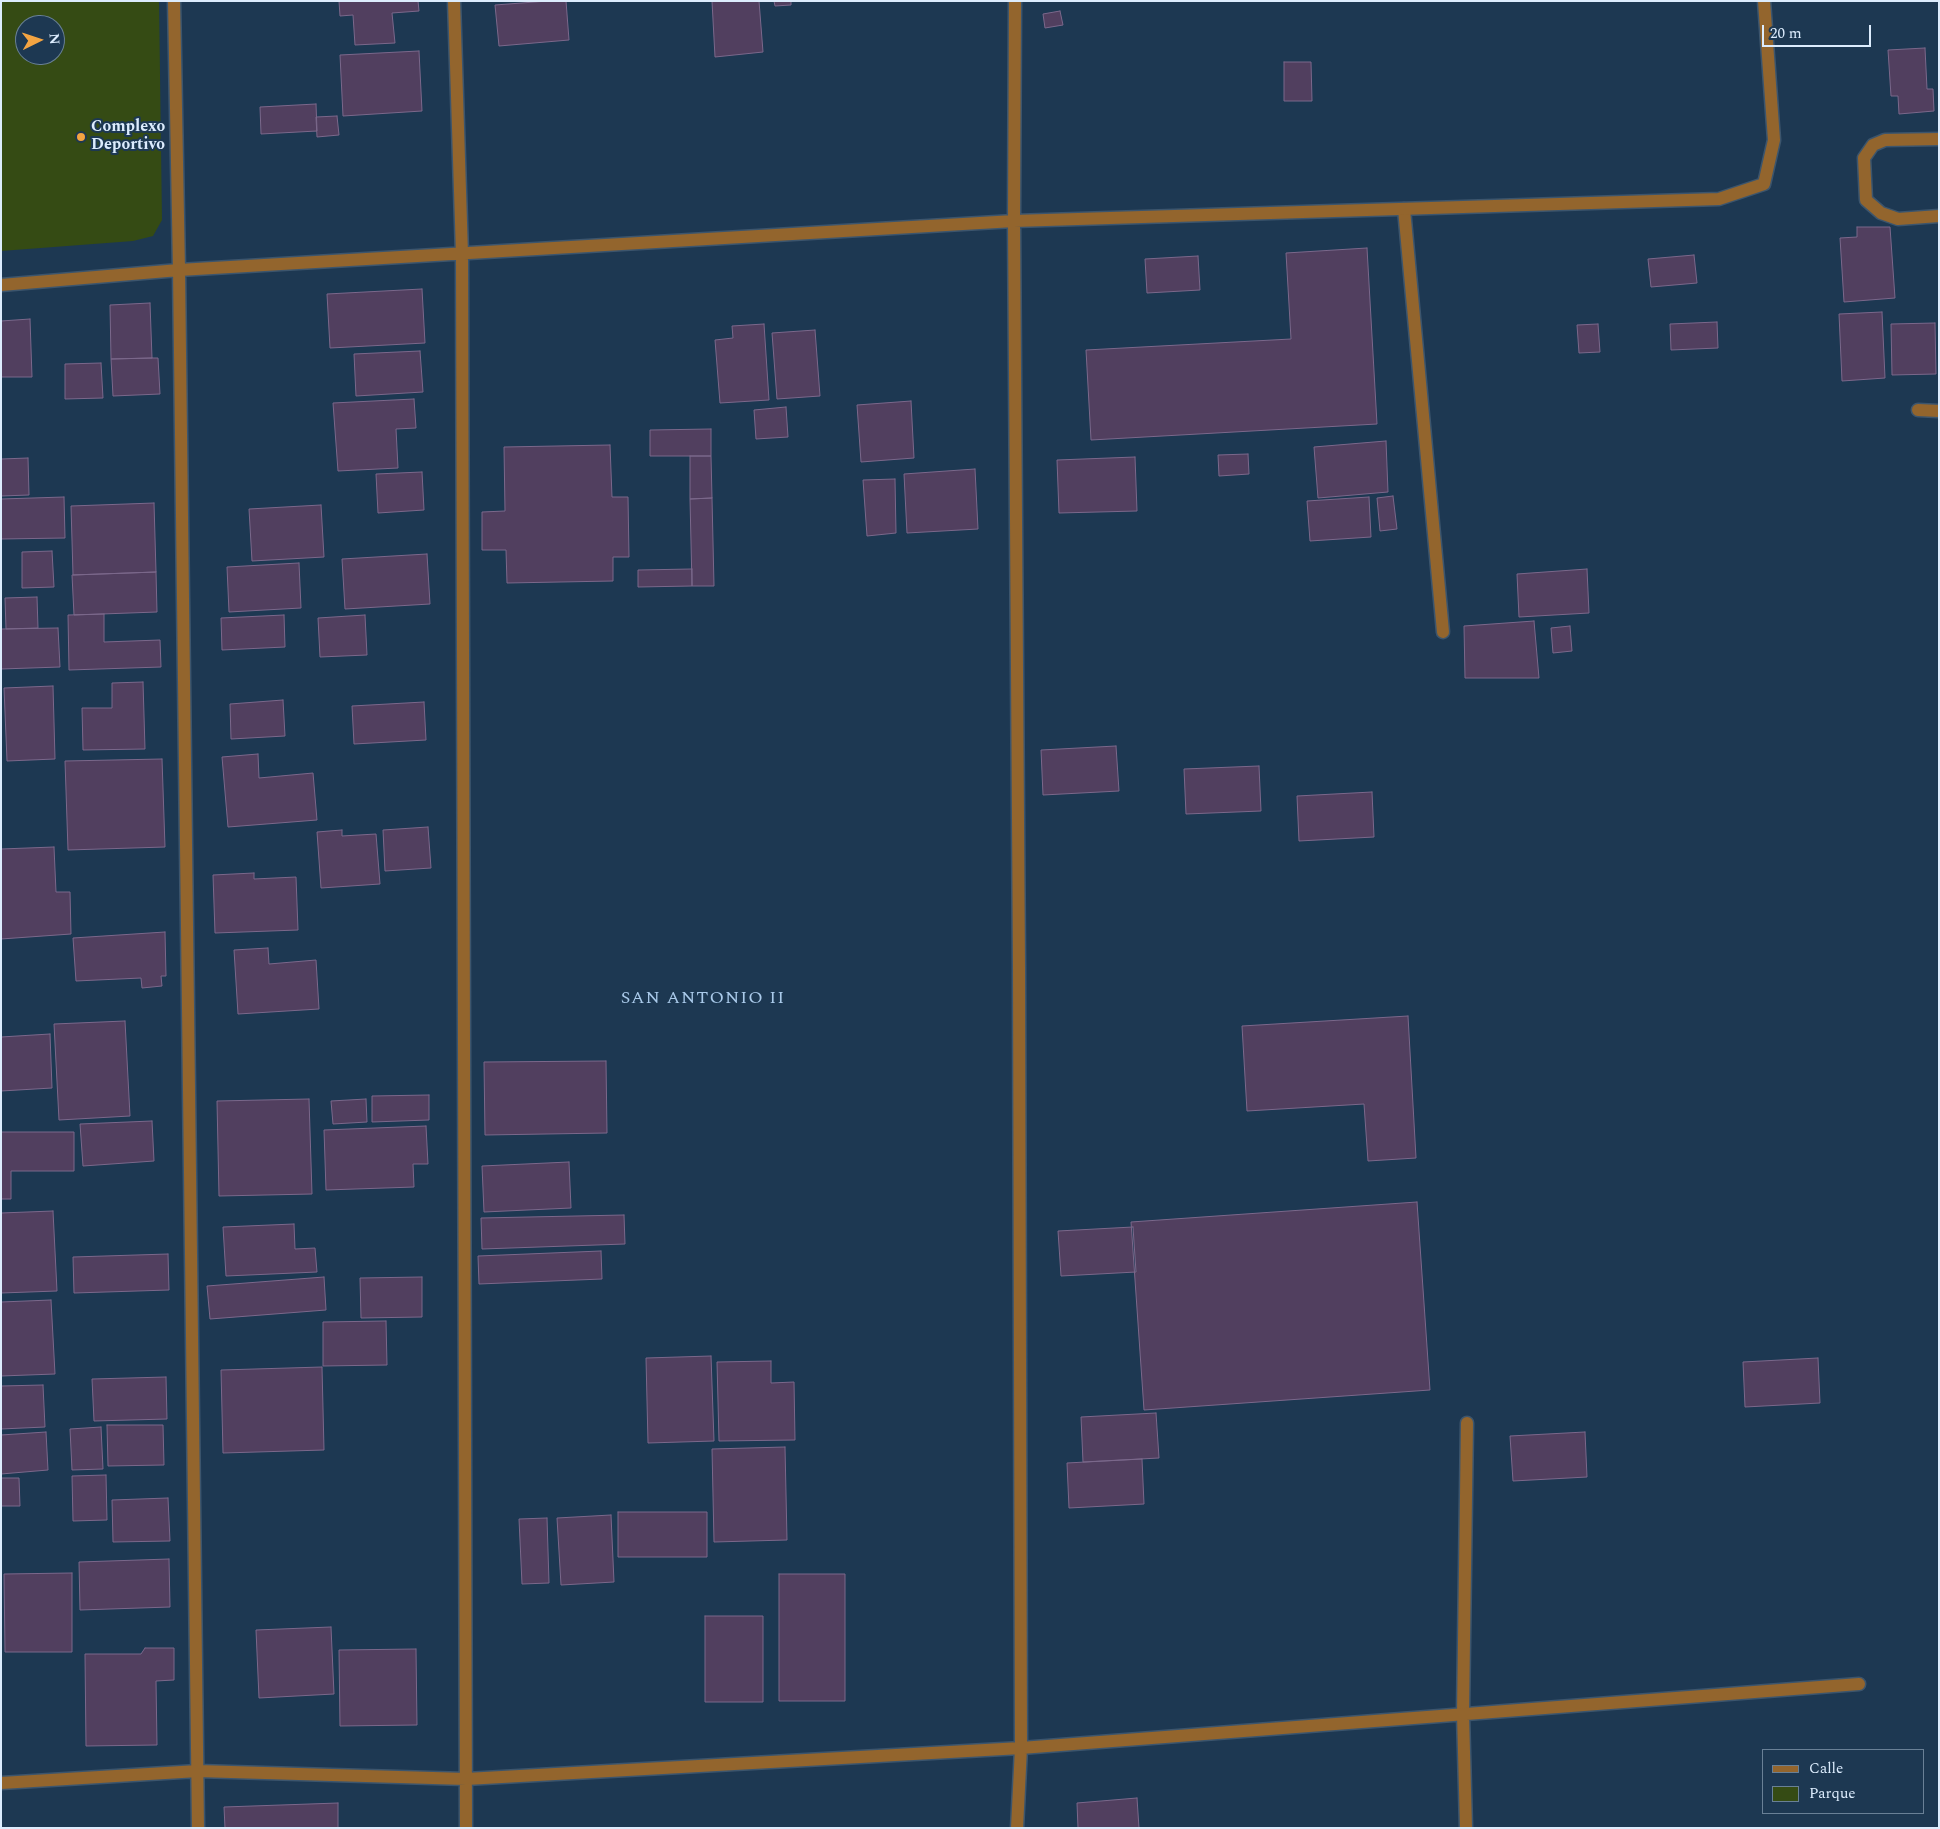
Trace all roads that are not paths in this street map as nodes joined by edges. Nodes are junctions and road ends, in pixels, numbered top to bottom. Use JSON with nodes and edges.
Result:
{"nodes":[{"id":1,"x":174,"y":1,"type":"edge"},
{"id":2,"x":454,"y":1,"type":"edge"},
{"id":3,"x":1015,"y":1,"type":"edge"},
{"id":4,"x":1764,"y":1,"type":"edge"},
{"id":5,"x":1939,"y":139,"type":"edge"},
{"id":6,"x":1404,"y":209,"type":"junction"},
{"id":7,"x":1939,"y":216,"type":"edge"},
{"id":8,"x":1014,"y":221,"type":"junction"},
{"id":9,"x":462,"y":254,"type":"junction"},
{"id":10,"x":179,"y":270,"type":"junction"},
{"id":11,"x":1,"y":286,"type":"edge"},
{"id":12,"x":1918,"y":410,"type":"dead end"},
{"id":13,"x":1939,"y":411,"type":"edge"},
{"id":14,"x":1442,"y":632,"type":"dead end"},
{"id":15,"x":1467,"y":1423,"type":"dead end"},
{"id":16,"x":1859,"y":1684,"type":"dead end"},
{"id":17,"x":1463,"y":1714,"type":"junction"},
{"id":18,"x":1021,"y":1748,"type":"junction"},
{"id":19,"x":198,"y":1771,"type":"junction"},
{"id":20,"x":466,"y":1779,"type":"junction"},
{"id":21,"x":1,"y":1783,"type":"edge"},
{"id":22,"x":198,"y":1828,"type":"edge"},
{"id":23,"x":466,"y":1828,"type":"edge"},
{"id":24,"x":1017,"y":1828,"type":"edge"},
{"id":25,"x":1466,"y":1828,"type":"edge"}],
"edges":[{"from":1,"to":10,"type":"street"},
{"from":2,"to":9,"type":"street"},
{"from":3,"to":8,"type":"street"},
{"from":4,"to":6,"type":"street"},
{"from":5,"to":7,"type":"street"},
{"from":6,"to":8,"type":"street"},
{"from":6,"to":14,"type":"street"},
{"from":8,"to":9,"type":"street"},
{"from":8,"to":18,"type":"street"},
{"from":9,"to":10,"type":"street"},
{"from":9,"to":20,"type":"street"},
{"from":10,"to":11,"type":"street"},
{"from":10,"to":19,"type":"street"},
{"from":12,"to":13,"type":"street"},
{"from":15,"to":17,"type":"street"},
{"from":16,"to":17,"type":"street"},
{"from":17,"to":18,"type":"street"},
{"from":17,"to":25,"type":"street"},
{"from":18,"to":20,"type":"street"},
{"from":18,"to":24,"type":"street"},
{"from":19,"to":20,"type":"street"},
{"from":19,"to":21,"type":"street"},
{"from":19,"to":22,"type":"street"},
{"from":20,"to":23,"type":"street"}]}
